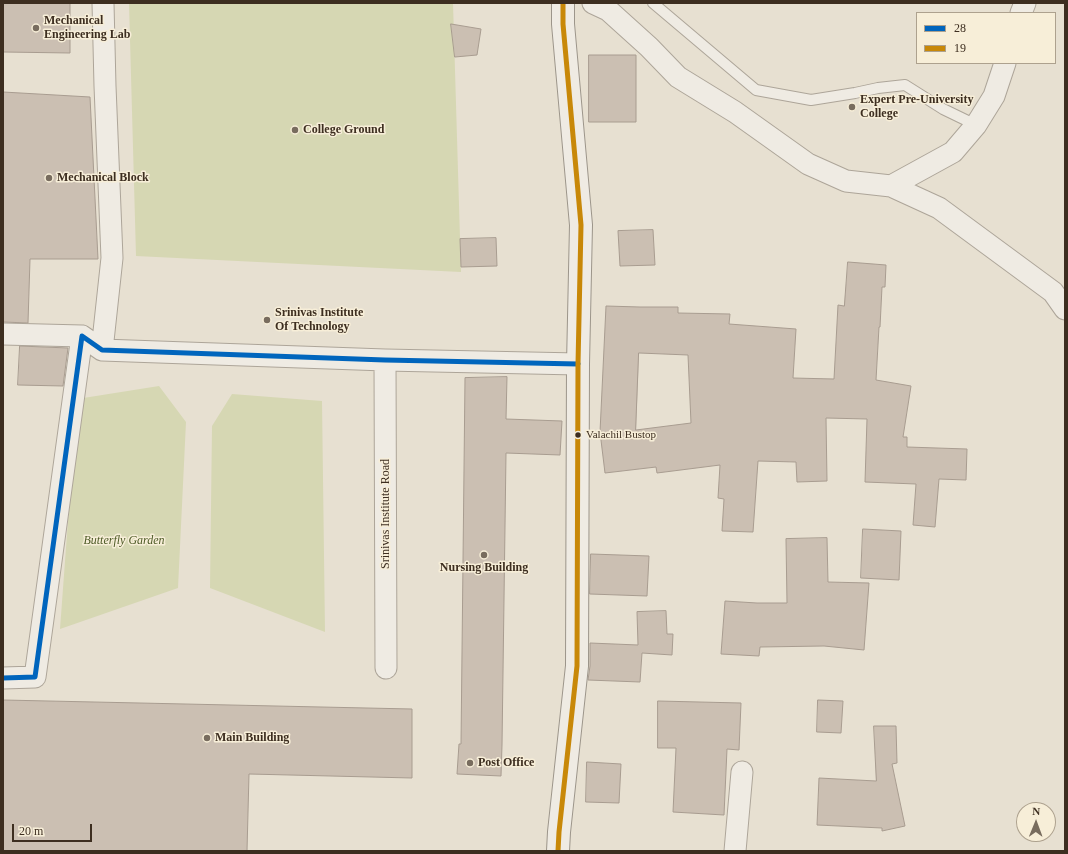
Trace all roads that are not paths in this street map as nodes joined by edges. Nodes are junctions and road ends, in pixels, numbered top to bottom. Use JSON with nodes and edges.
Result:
{"nodes":[{"id":1,"x":103,"y":3,"type":"edge"},
{"id":2,"x":563,"y":3,"type":"edge"},
{"id":3,"x":593,"y":3,"type":"edge"},
{"id":4,"x":653,"y":3,"type":"edge"},
{"id":5,"x":1005,"y":64,"type":"edge"},
{"id":6,"x":976,"y":125,"type":"junction"},
{"id":7,"x":891,"y":186,"type":"junction"},
{"id":8,"x":1065,"y":309,"type":"edge"},
{"id":9,"x":3,"y":334,"type":"edge"},
{"id":10,"x":82,"y":336,"type":"junction"},
{"id":11,"x":102,"y":350,"type":"junction"},
{"id":12,"x":385,"y":360,"type":"junction"},
{"id":13,"x":578,"y":364,"type":"junction"},
{"id":14,"x":386,"y":668,"type":"dead end"},
{"id":15,"x":3,"y":678,"type":"edge"},
{"id":16,"x":742,"y":772,"type":"dead end"},
{"id":17,"x":558,"y":851,"type":"edge"},
{"id":18,"x":735,"y":851,"type":"edge"}],
"edges":[{"from":1,"to":11,"type":"street"},
{"from":2,"to":13,"type":"main road"},
{"from":3,"to":7,"type":"street"},
{"from":4,"to":6,"type":"lane"},
{"from":5,"to":6,"type":"street"},
{"from":6,"to":7,"type":"street"},
{"from":7,"to":8,"type":"street"},
{"from":9,"to":10,"type":"street"},
{"from":10,"to":11,"type":"street"},
{"from":10,"to":15,"type":"street"},
{"from":11,"to":12,"type":"street"},
{"from":12,"to":13,"type":"street"},
{"from":12,"to":14,"type":"street","name":"Srinivas Institute Road"},
{"from":13,"to":17,"type":"main road"},
{"from":16,"to":18,"type":"street"}]}
